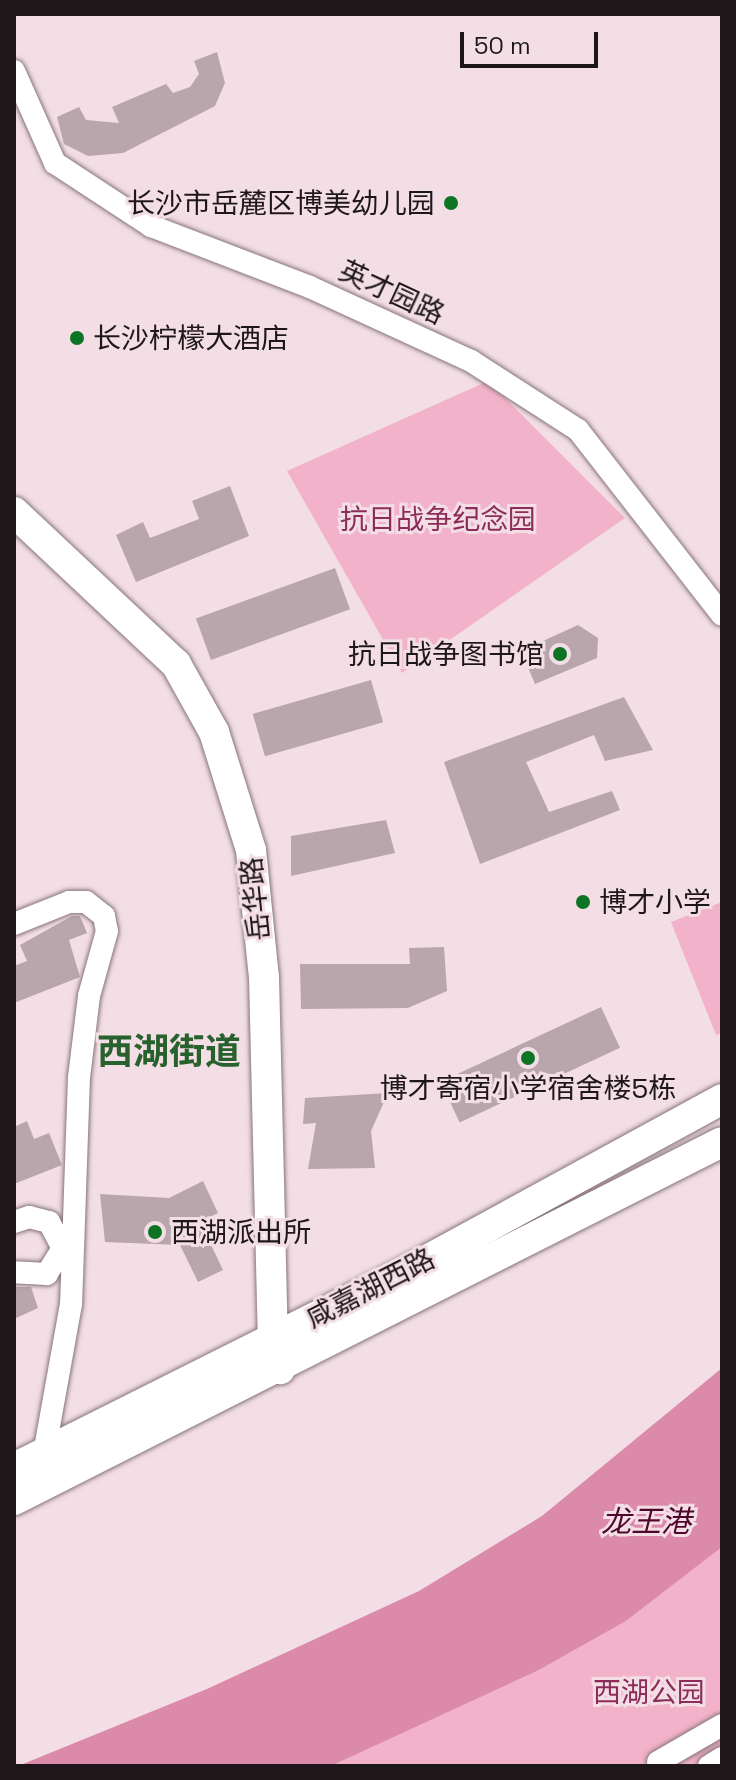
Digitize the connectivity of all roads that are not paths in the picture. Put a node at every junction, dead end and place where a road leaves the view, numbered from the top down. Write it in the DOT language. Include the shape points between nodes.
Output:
graph roads {
  1 [pos="14,71"];
  2 [pos="14,512"];
  3 [pos="722,615"];
  4 [pos="14,924"];
  5 [pos="722,1099"];
  6 [pos="722,1142"];
  7 [pos="14,1222"];
  8 [pos="14,1272"];
  9 [pos="273,1336"];
  10 [pos="280,1369"];
  11 [pos="44,1454"];
  12 [pos="14,1468"];
  13 [pos="14,1500"];
  14 [pos="722,1725"];
  15 [pos="722,1758"];
  16 [pos="658,1762"];
  17 [pos="709,1766"];
  1 -- 3 [label="street, 英才园路" via="55,163 151,226 310,287 471,361 578,430"];
  2 -- 9 [label="main road, 岳华路" via="176,664 214,732 251,850 264,977"];
  4 -- 11 [label="street" via="69,902 86,902 104,916 107,931 89,996 79,1077 71,1304"];
  5 -- 9 [label="main road, 咸嘉湖西路" via="394,1278"];
  6 -- 10 [label="main road, 咸嘉湖西路"];
  7 -- 8 [label="street" via="29,1217 49,1222 63,1248 47,1274"];
  9 -- 10 [label="main road, 岳华路"];
  9 -- 11 [label="main road, 咸嘉湖西路"];
  10 -- 13 [label="main road, 咸嘉湖西路"];
  11 -- 12 [label="main road, 咸嘉湖西路"];
  14 -- 16 [label="street"];
  15 -- 17 [label="street"];
}
